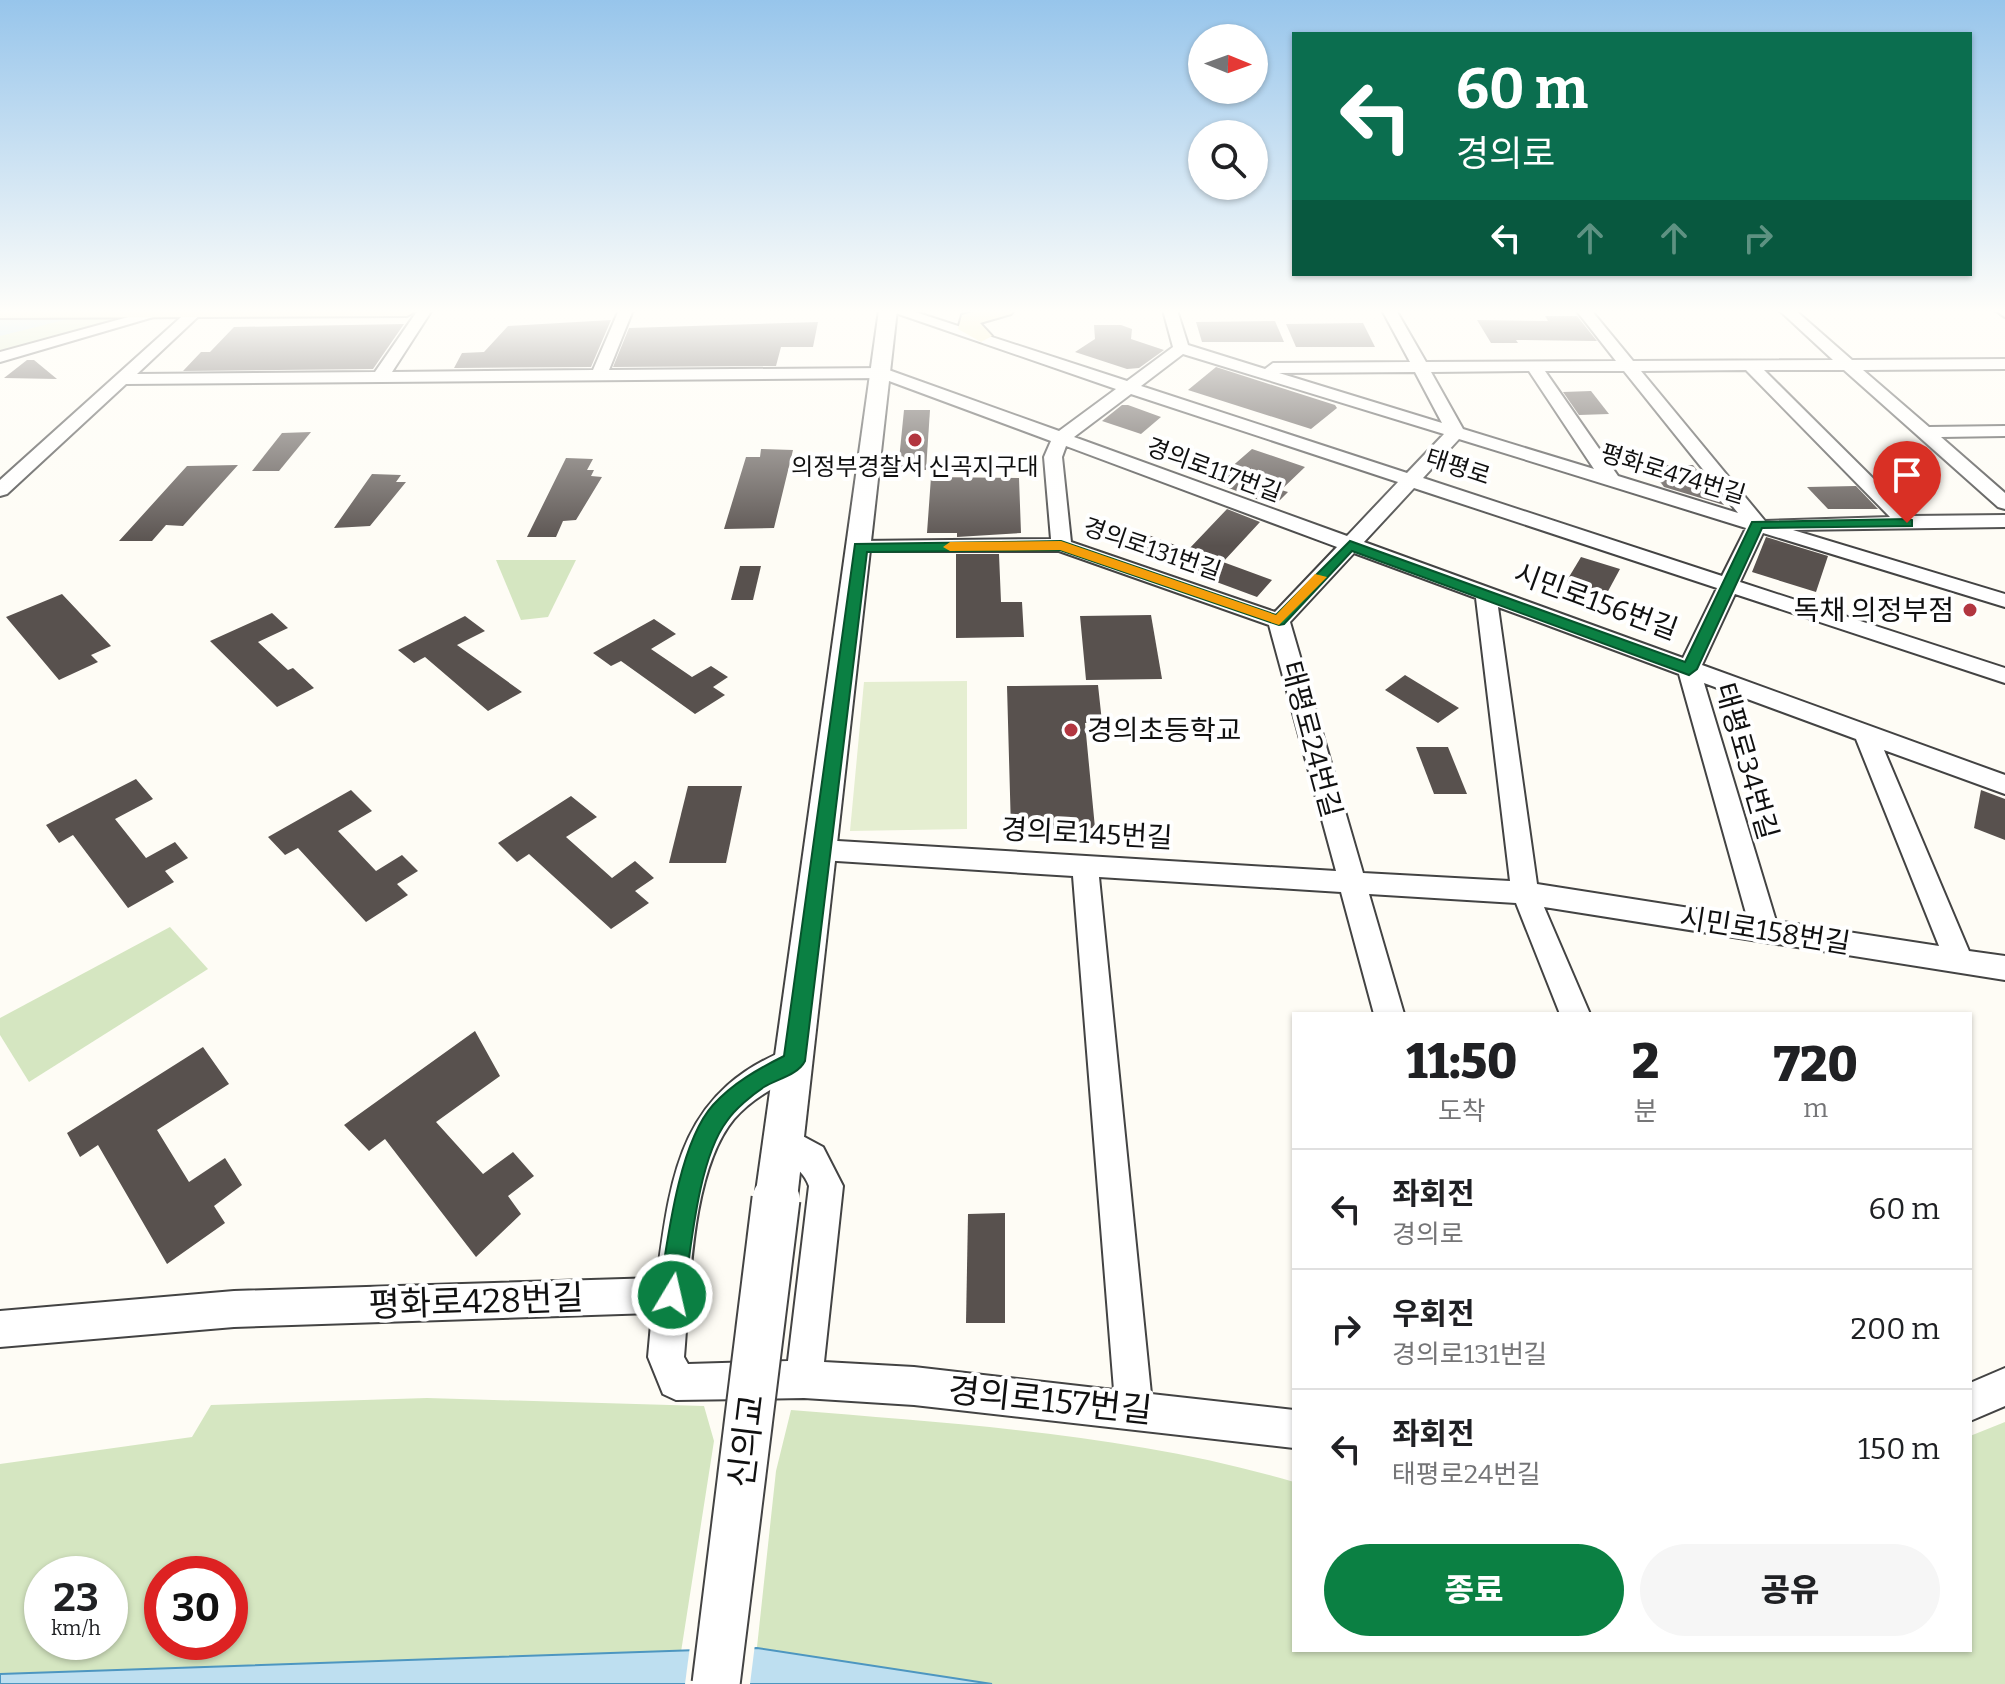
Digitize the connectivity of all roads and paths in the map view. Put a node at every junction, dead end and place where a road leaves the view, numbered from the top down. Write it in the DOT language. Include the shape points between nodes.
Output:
graph roads {
  1 [pos="111,389"];
  2 [pos="881,389"];
  3 [pos="925,389"];
  4 [pos="1127,389"];
  5 [pos="1138,389"];
  6 [pos="1314,389"];
  7 [pos="1432,389"];
  8 [pos="1548,389"];
  9 [pos="1646,389"];
  10 [pos="1773,389"];
  11 [pos="1874,389"];
  12 [pos="2005,431"];
  13 [pos="1456,432"];
  14 [pos="1923,432"];
  15 [pos="1060,439"];
  16 [pos="1412,479"];
  17 [pos="1611,480"];
  18 [pos="0,490"];
  19 [pos="2005,503"];
  20 [pos="2005,521"];
  21 [pos="1907,523"];
  22 [pos="1757,524"];
  23 [pos="1061,545"];
  24 [pos="1350,546"];
  25 [pos="860,547"];
  26 [pos="1729,585"];
  27 [pos="1486,595"];
  28 [pos="2005,601"];
  29 [pos="1279,621"];
  30 [pos="1689,669"];
  31 [pos="2005,676"];
  32 [pos="1865,733"];
  33 [pos="2005,785"];
  34 [pos="821,850"];
  35 [pos="1085,865"];
  36 [pos="1350,880"];
  37 [pos="1525,893"];
  38 [pos="1765,930"];
  39 [pos="1959,961"];
  40 [pos="2005,968"];
  41 [pos="1388,1012"];
  42 [pos="1574,1012"];
  43 [pos="794,1061"];
  44 [pos="784,1141"];
  45 [pos="672,1295"];
  46 [pos="0,1329"];
  47 [pos="804,1379"];
  48 [pos="2005,1387"];
  49 [pos="1972,1401"];
  50 [pos="1134,1409"];
  51 [pos="1292,1429"];
  52 [pos="716,1684"];
  1 -- 18 [label="street"];
  2 -- 25 [label="street, 신의교"];
  3 -- 15 [label="street, 경의로117번길"];
  4 -- 15 [label="street"];
  5 -- 16 [label="street, 태평로"];
  6 -- 13 [label="street, 평화로474번길"];
  7 -- 13 [label="street"];
  8 -- 17 [label="street"];
  9 -- 22 [label="street"];
  10 -- 21 [label="street"];
  11 -- 14 [label="street"];
  12 -- 14 [label="street"];
  13 -- 16 [label="street"];
  13 -- 17 [label="street, 평화로474번길"];
  14 -- 19 [label="street"];
  15 -- 23 [label="street" via="1053,457"];
  15 -- 24 [label="street, 경의로117번길"];
  16 -- 24 [label="street"];
  16 -- 26 [label="street, 태평로"];
  17 -- 22 [label="street, 평화로474번길"];
  20 -- 21 [label="street"];
  21 -- 22 [label="street"];
  22 -- 26 [label="street, 태평로34번길"];
  22 -- 28 [label="street, 평화로474번길"];
  23 -- 25 [label="street, 경의로131번길"];
  23 -- 29 [label="street, 경의로131번길"];
  24 -- 27 [label="street, 시민로156번길"];
  24 -- 29 [label="street"];
  25 -- 34 [label="street, 신의교"];
  26 -- 30 [label="street, 태평로34번길"];
  26 -- 31 [label="street, 태평로"];
  27 -- 30 [label="street, 시민로156번길"];
  27 -- 37 [label="street, 시민로156번길"];
  29 -- 36 [label="street, 태평로24번길"];
  30 -- 32 [label="street, 시민로156번길"];
  30 -- 38 [label="street, 태평로34번길"];
  32 -- 33 [label="street, 시민로156번길"];
  32 -- 39 [label="street"];
  34 -- 35 [label="street, 경의로145번길"];
  34 -- 43 [label="street, 신의교"];
  35 -- 36 [label="street, 경의로145번길"];
  35 -- 50 [label="street"];
  36 -- 37 [label="street, 시민로158번길"];
  36 -- 41 [label="street, 태평로24번길"];
  37 -- 38 [label="street, 시민로158번길"];
  37 -- 42 [label="street"];
  38 -- 39 [label="street, 시민로158번길"];
  39 -- 40 [label="street, 시민로158번길"];
  43 -- 44 [label="street, 신의교"];
  43 -- 45 [label="street" via="755,1081 719,1114 701,1149 685,1210"];
  44 -- 47 [label="street" via="808,1153 826,1186"];
  44 -- 52 [label="street, 신의교, bridge"];
  45 -- 46 [label="street, 평화로428번길" via="234,1309"];
  45 -- 47 [label="street, 경의로157번길" via="666,1357 676,1381"];
  47 -- 50 [label="street, 경의로157번길"];
  48 -- 49 [label="street"];
  50 -- 51 [label="street, 경의로157번길"];
}
